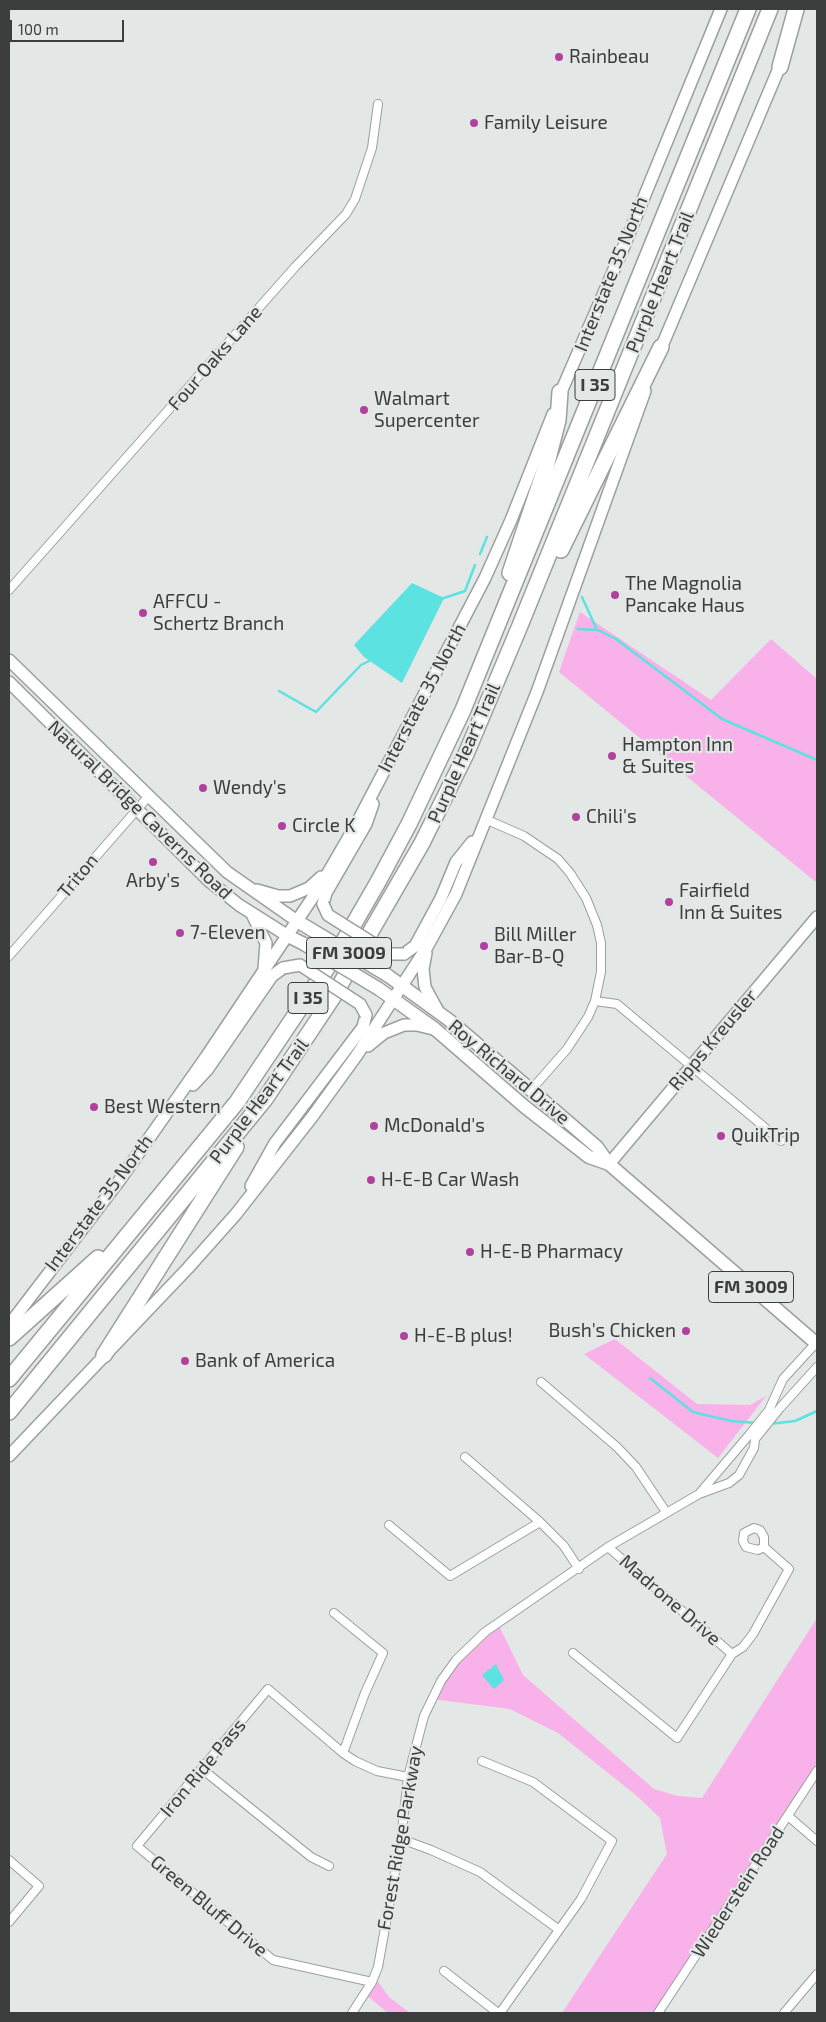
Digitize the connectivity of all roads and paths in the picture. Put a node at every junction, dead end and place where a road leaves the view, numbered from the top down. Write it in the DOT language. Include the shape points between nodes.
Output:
graph roads {
  1 [pos="721,9"];
  2 [pos="748,9"];
  3 [pos="770,9"];
  4 [pos="796,9"];
  5 [pos="804,9"];
  6 [pos="780,68"];
  7 [pos="378,104"];
  8 [pos="660,348"];
  9 [pos="560,392"];
  10 [pos="9,590"];
  11 [pos="519,628"];
  12 [pos="494,635"];
  13 [pos="9,660"];
  14 [pos="9,682"];
  15 [pos="392,753"];
  16 [pos="148,797"];
  17 [pos="136,809"];
  18 [pos="482,825"];
  19 [pos="331,868"];
  20 [pos="243,885"];
  21 [pos="251,912"];
  22 [pos="817,917"];
  23 [pos="297,921"];
  24 [pos="288,936"];
  25 [pos="427,947"];
  26 [pos="9,956"];
  27 [pos="264,971"];
  28 [pos="403,986"];
  29 [pos="394,999"];
  30 [pos="596,1001"];
  31 [pos="439,1012"];
  32 [pos="435,1029"];
  33 [pos="357,1055"];
  34 [pos="692,1067"];
  35 [pos="531,1090"];
  36 [pos="265,1099"];
  37 [pos="173,1104"];
  38 [pos="781,1140"];
  39 [pos="609,1164"];
  40 [pos="145,1214"];
  41 [pos="236,1214"];
  42 [pos="9,1325"];
  43 [pos="9,1338"];
  44 [pos="817,1344"];
  45 [pos="104,1355"];
  46 [pos="817,1367"];
  47 [pos="9,1379"];
  48 [pos="541,1382"];
  49 [pos="9,1412"];
  50 [pos="752,1437"];
  51 [pos="9,1456"];
  52 [pos="465,1456"];
  53 [pos="699,1494"];
  54 [pos="666,1512"];
  55 [pos="540,1522"];
  56 [pos="389,1525"];
  57 [pos="608,1546"];
  58 [pos="764,1547"];
  59 [pos="578,1569"];
  60 [pos="334,1613"];
  61 [pos="573,1653"];
  62 [pos="732,1654"];
  63 [pos="343,1753"];
  64 [pos="482,1761"];
  65 [pos="202,1769"];
  66 [pos="817,1771"];
  67 [pos="408,1776"];
  68 [pos="788,1816"];
  69 [pos="401,1839"];
  70 [pos="817,1841"];
  71 [pos="137,1846"];
  72 [pos="9,1860"];
  73 [pos="328,1866"];
  74 [pos="9,1922"];
  75 [pos="558,1929"];
  76 [pos="444,1971"];
  77 [pos="817,1974"];
  78 [pos="372,1982"];
  79 [pos="352,2013"];
  80 [pos="499,2013"];
  81 [pos="658,2013"];
  82 [pos="784,2013"];
  1 -- 9 [label="main road, Interstate 35 North" via="622,252"];
  2 -- 12 [label="highway, Purple Heart Trail / I 35"];
  3 -- 11 [label="highway, Purple Heart Trail / I 35"];
  4 -- 6 [label="highway"];
  5 -- 6 [label="main road"];
  6 -- 8 [label="main road"];
  7 -- 10 [label="street, Four Oaks Lane" via="372,148 355,199 346,214 295,267"];
  8 -- 11 [label="highway"];
  8 -- 18 [label="main road" via="540,684"];
  9 -- 12 [label="highway" via="558,420 547,463 516,553"];
  9 -- 15 [label="main road, Interstate 35 North" via="543,441 485,578"];
  11 -- 36 [label="highway, Purple Heart Trail / I 35" via="466,754 422,843 334,997"];
  12 -- 40 [label="highway, Purple Heart Trail / I 35" via="409,824 337,953 237,1102"];
  13 -- 16 [label="main road, Natural Bridge Caverns Road / FM 3009"];
  14 -- 17 [label="main road, Natural Bridge Caverns Road / FM 3009"];
  15 -- 18 [label="main road, bridge" via="366,824 326,893 323,904 328,915 390,954 404,954 414,946 441,898 456,862"];
  15 -- 19 [label="main road, Interstate 35 North"];
  16 -- 17 [label="street, Triton"];
  16 -- 20 [label="main road, Natural Bridge Caverns Road / FM 3009"];
  17 -- 21 [label="main road, Natural Bridge Caverns Road / FM 3009" via="209,881"];
  17 -- 26 [label="street, Triton"];
  18 -- 25 [label="main road" via="456,894"];
  18 -- 30 [label="street" via="524,836 549,852 578,885 597,925 601,943"];
  19 -- 20 [label="main road" via="309,888 290,896 278,896"];
  19 -- 23 [label="main road, Interstate 35 North"];
  20 -- 23 [label="main road, Natural Bridge Caverns Road / FM 3009"];
  21 -- 24 [label="main road, Natural Bridge Caverns Road / FM 3009"];
  21 -- 27 [label="main road" via="266,943"];
  22 -- 34 [label="main road, Ripps Kreusler"];
  23 -- 24 [label="main road, Interstate 35 North"];
  23 -- 28 [label="main road, FM 3009, bridge"];
  24 -- 27 [label="main road, Interstate 35 North"];
  24 -- 29 [label="main road, Natural Bridge Caverns Road / FM 3009, bridge"];
  25 -- 28 [label="main road"];
  25 -- 31 [label="main road" via="424,979 428,994"];
  27 -- 37 [label="main road, Interstate 35 North"];
  28 -- 29 [label="main road"];
  28 -- 31 [label="main road, Roy Richard Drive / FM 3009"];
  29 -- 32 [label="main road, Roy Richard Drive / FM 3009"];
  29 -- 33 [label="main road"];
  30 -- 34 [label="street" via="617,1004"];
  30 -- 35 [label="street" via="572,1042"];
  31 -- 35 [label="main road, Roy Richard Drive / FM 3009"];
  32 -- 33 [label="main road" via="417,1025 394,1028"];
  32 -- 39 [label="main road, Roy Richard Drive / FM 3009" via="525,1107 590,1157"];
  33 -- 41 [label="main road"];
  34 -- 38 [label="street"];
  34 -- 39 [label="main road, Ripps Kreusler"];
  35 -- 39 [label="main road, Roy Richard Drive / FM 3009" via="598,1147"];
  36 -- 45 [label="highway"];
  36 -- 49 [label="highway, Purple Heart Trail / I 35"];
  37 -- 41 [label="main road, bridge" via="207,1070 272,976 283,968 300,965 360,1004 366,1015 363,1027 275,1143"];
  37 -- 42 [label="main road, Interstate 35 North"];
  39 -- 44 [label="main road, Roy Richard Drive / FM 3009"];
  40 -- 43 [label="highway"];
  40 -- 47 [label="highway, Purple Heart Trail / I 35"];
  41 -- 45 [label="main road"];
  44 -- 50 [label="street, Forest Ridge Parkway" via="784,1379"];
  45 -- 51 [label="main road"];
  46 -- 50 [label="street, Forest Ridge Parkway"];
  48 -- 54 [label="street" via="636,1467"];
  50 -- 53 [label="street, Forest Ridge Parkway"];
  50 -- 53 [label="street, Forest Ridge Parkway" via="754,1448 739,1474 729,1483"];
  52 -- 55 [label="street"];
  53 -- 54 [label="street, Forest Ridge Parkway"];
  54 -- 57 [label="street, Forest Ridge Parkway"];
  55 -- 56 [label="street" via="450,1576"];
  55 -- 59 [label="street" via="564,1546"];
  57 -- 59 [label="street, Forest Ridge Parkway"];
  57 -- 62 [label="street, Madrone Drive"];
  58 -- 62 [label="street" via="789,1569 753,1634 743,1647"];
  59 -- 67 [label="street, Forest Ridge Parkway" via="485,1632 456,1660 424,1716"];
  60 -- 63 [label="street" via="383,1652"];
  61 -- 62 [label="street" via="678,1738"];
  63 -- 65 [label="street, Iron Ride Pass" via="268,1689"];
  63 -- 67 [label="street" via="377,1770"];
  64 -- 75 [label="street" via="533,1782 612,1841 581,1899"];
  65 -- 71 [label="street, Iron Ride Pass"];
  65 -- 73 [label="street" via="312,1857"];
  66 -- 68 [label="street, Wiederstein Road"];
  67 -- 69 [label="street, Forest Ridge Parkway"];
  68 -- 70 [label="street"];
  68 -- 81 [label="street, Wiederstein Road"];
  69 -- 75 [label="street" via="490,1877"];
  69 -- 78 [label="street, Forest Ridge Parkway" via="378,1967"];
  71 -- 78 [label="street, Green Bluff Drive" via="273,1960"];
  72 -- 74 [label="street" via="39,1886"];
  75 -- 80 [label="street"];
  76 -- 80 [label="street"];
  77 -- 82 [label="street"];
  78 -- 79 [label="street, Forest Ridge Parkway"];
}
